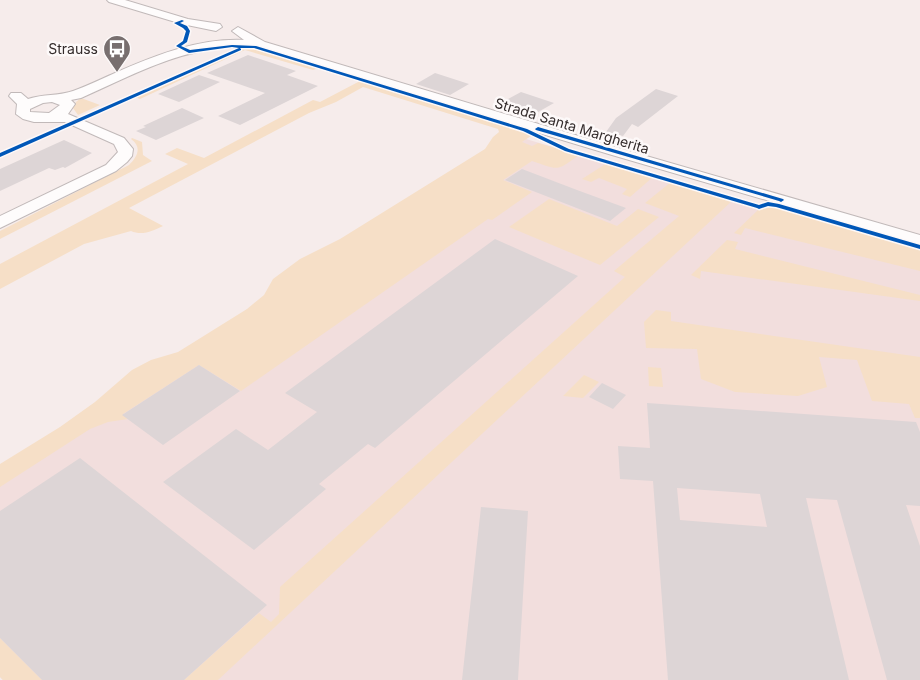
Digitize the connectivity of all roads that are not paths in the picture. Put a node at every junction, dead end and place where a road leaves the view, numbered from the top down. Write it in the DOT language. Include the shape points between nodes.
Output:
graph roads {
  1 [pos="113,0"];
  2 [pos="182,21"];
  3 [pos="216,27"];
  4 [pos="238,31"];
  5 [pos="197,35"];
  6 [pos="217,43"];
  7 [pos="261,45"];
  8 [pos="184,49"];
  9 [pos="0,89"];
  10 [pos="20,102"];
  11 [pos="67,105"];
  12 [pos="0,223"];
  13 [pos="920,240"];
  1 -- 2 [label="street, Strada Santa Margherita"];
  2 -- 3 [label="street, Strada Santa Margherita"];
  2 -- 5 [label="street, Strada Santa Margherita"];
  3 -- 4 [label="street, Strada Santa Margherita"];
  3 -- 5 [label="street"];
  4 -- 6 [label="street" via="234,38"];
  4 -- 7 [label="street, Strada Santa Margherita"];
  5 -- 6 [label="street, Strada Santa Margherita" via="200,40"];
  5 -- 8 [label="street"];
  6 -- 7 [label="street, Strada Santa Margherita"];
  6 -- 8 [label="street"];
  7 -- 13 [label="street, Strada Santa Margherita"];
  8 -- 11 [label="street"];
  9 -- 10 [label="street"];
  10 -- 11 [label="street" via="40,100"];
  10 -- 11 [label="street" via="26,116 46,117"];
  11 -- 12 [label="street" via="125,145 124,158"];
}
